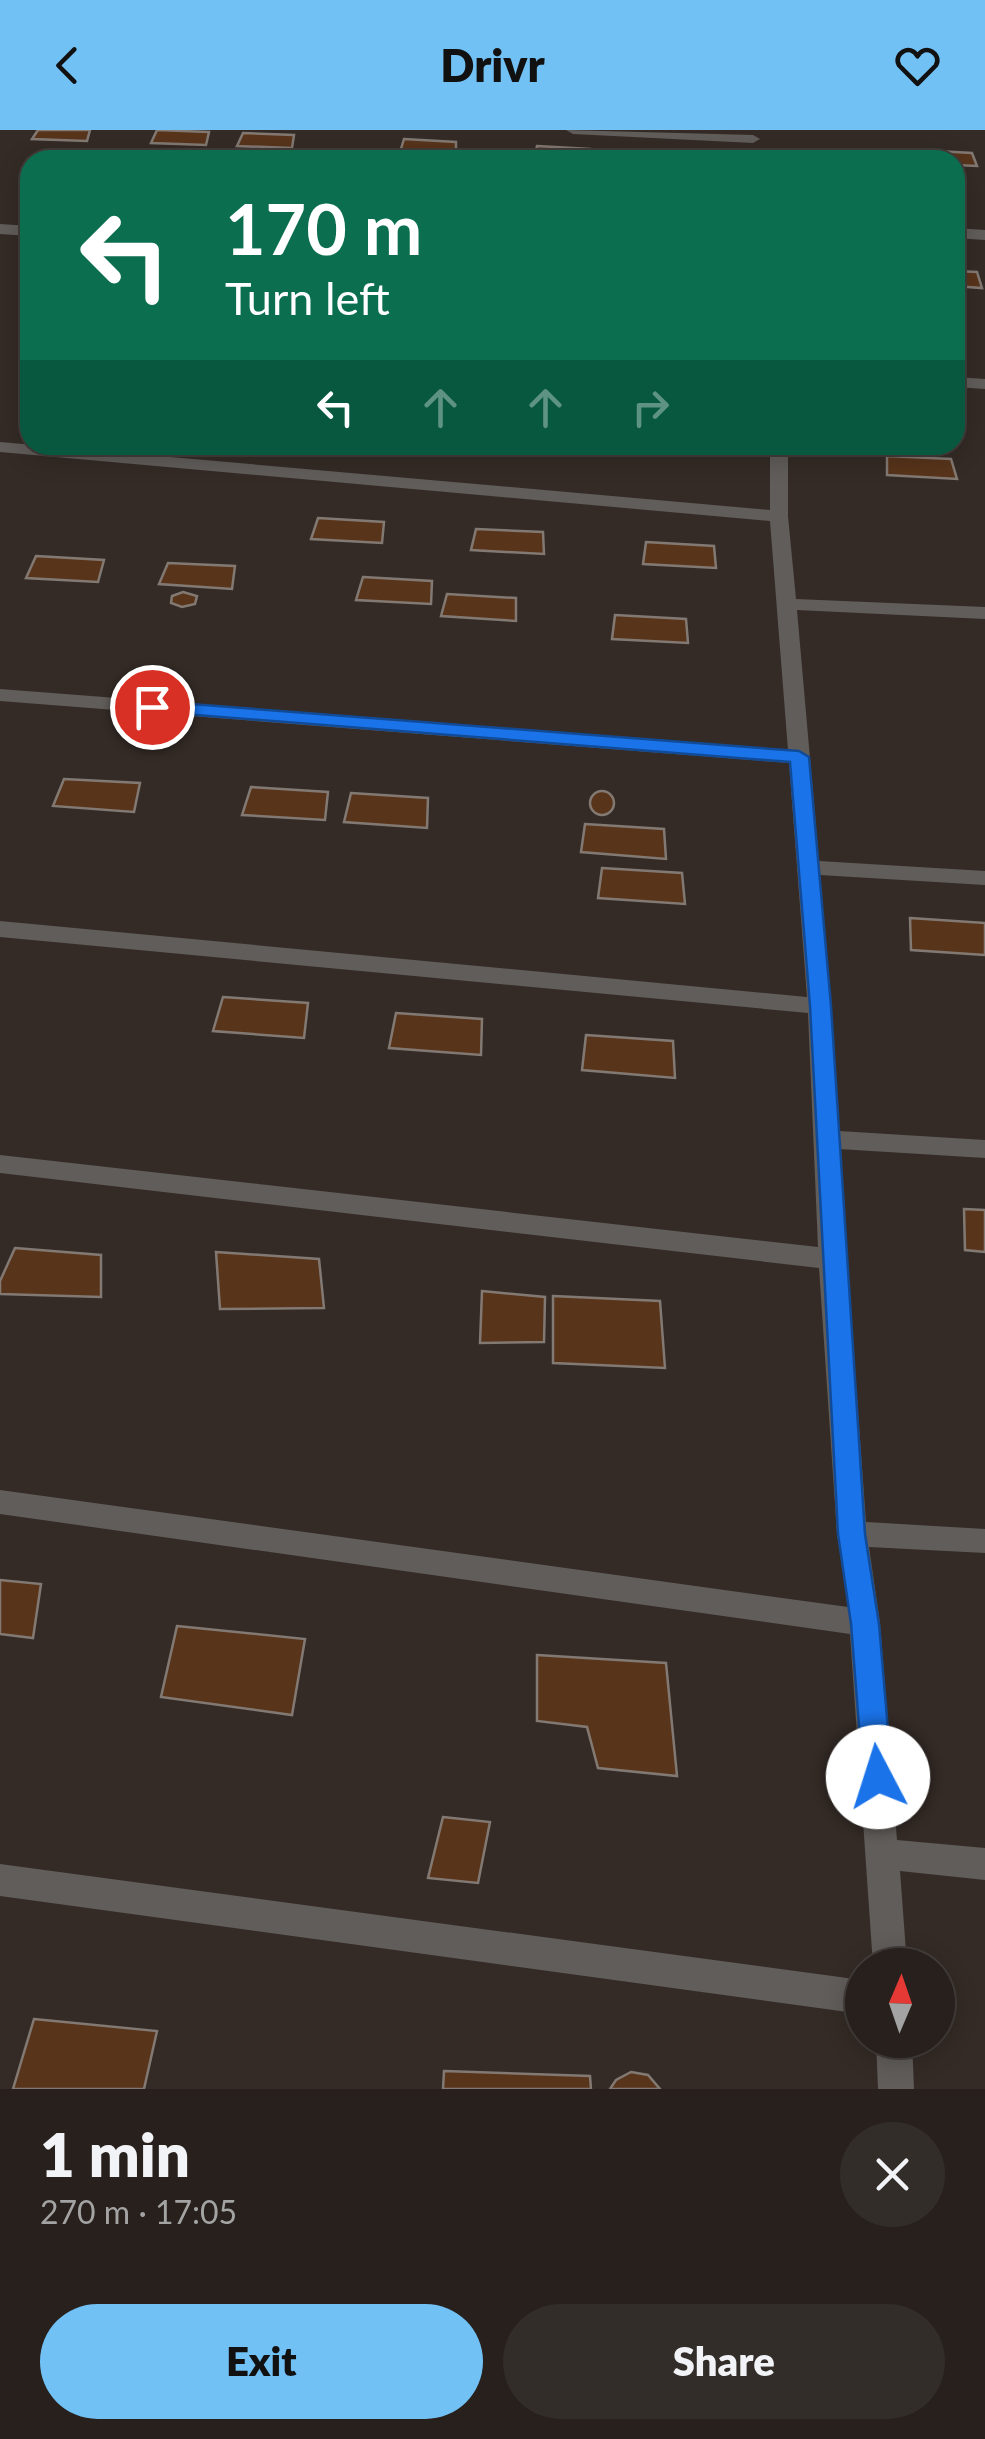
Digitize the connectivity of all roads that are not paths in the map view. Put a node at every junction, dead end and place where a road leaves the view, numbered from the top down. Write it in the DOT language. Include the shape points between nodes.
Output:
graph roads {
  1 [pos="573,130"];
  2 [pos="753,134"];
  3 [pos="80,455"];
  4 [pos="779,455"];
  5 [pos="779,516"];
  6 [pos="788,604"];
  7 [pos="985,613"];
  8 [pos="0,695"];
  9 [pos="799,757"];
  10 [pos="808,867"];
  11 [pos="985,878"];
  12 [pos="0,929"];
  13 [pos="820,1006"];
  14 [pos="828,1138"];
  15 [pos="985,1149"];
  16 [pos="0,1164"];
  17 [pos="832,1259"];
  18 [pos="0,1502"];
  19 [pos="852,1534"];
  20 [pos="985,1542"];
  21 [pos="865,1624"];
  22 [pos="884,1854"];
  23 [pos="985,1864"];
  24 [pos="0,1880"];
  25 [pos="889,1948"];
  26 [pos="845,1996"];
  27 [pos="895,2058"];
  28 [pos="896,2089"];
  1 -- 2 [label="street"];
  3 -- 5 [label="street"];
  4 -- 5 [label="street"];
  5 -- 6 [label="street"];
  6 -- 7 [label="street"];
  6 -- 9 [label="street"];
  8 -- 9 [label="street"];
  9 -- 10 [label="street"];
  10 -- 11 [label="street"];
  10 -- 13 [label="street"];
  12 -- 13 [label="street"];
  13 -- 14 [label="street"];
  14 -- 15 [label="street"];
  14 -- 17 [label="street"];
  16 -- 17 [label="street"];
  17 -- 19 [label="street"];
  18 -- 21 [label="street"];
  19 -- 20 [label="street"];
  19 -- 21 [label="street"];
  21 -- 22 [label="street"];
  22 -- 23 [label="street"];
  22 -- 25 [label="street"];
  24 -- 26 [label="street"];
  27 -- 28 [label="street"];
}
